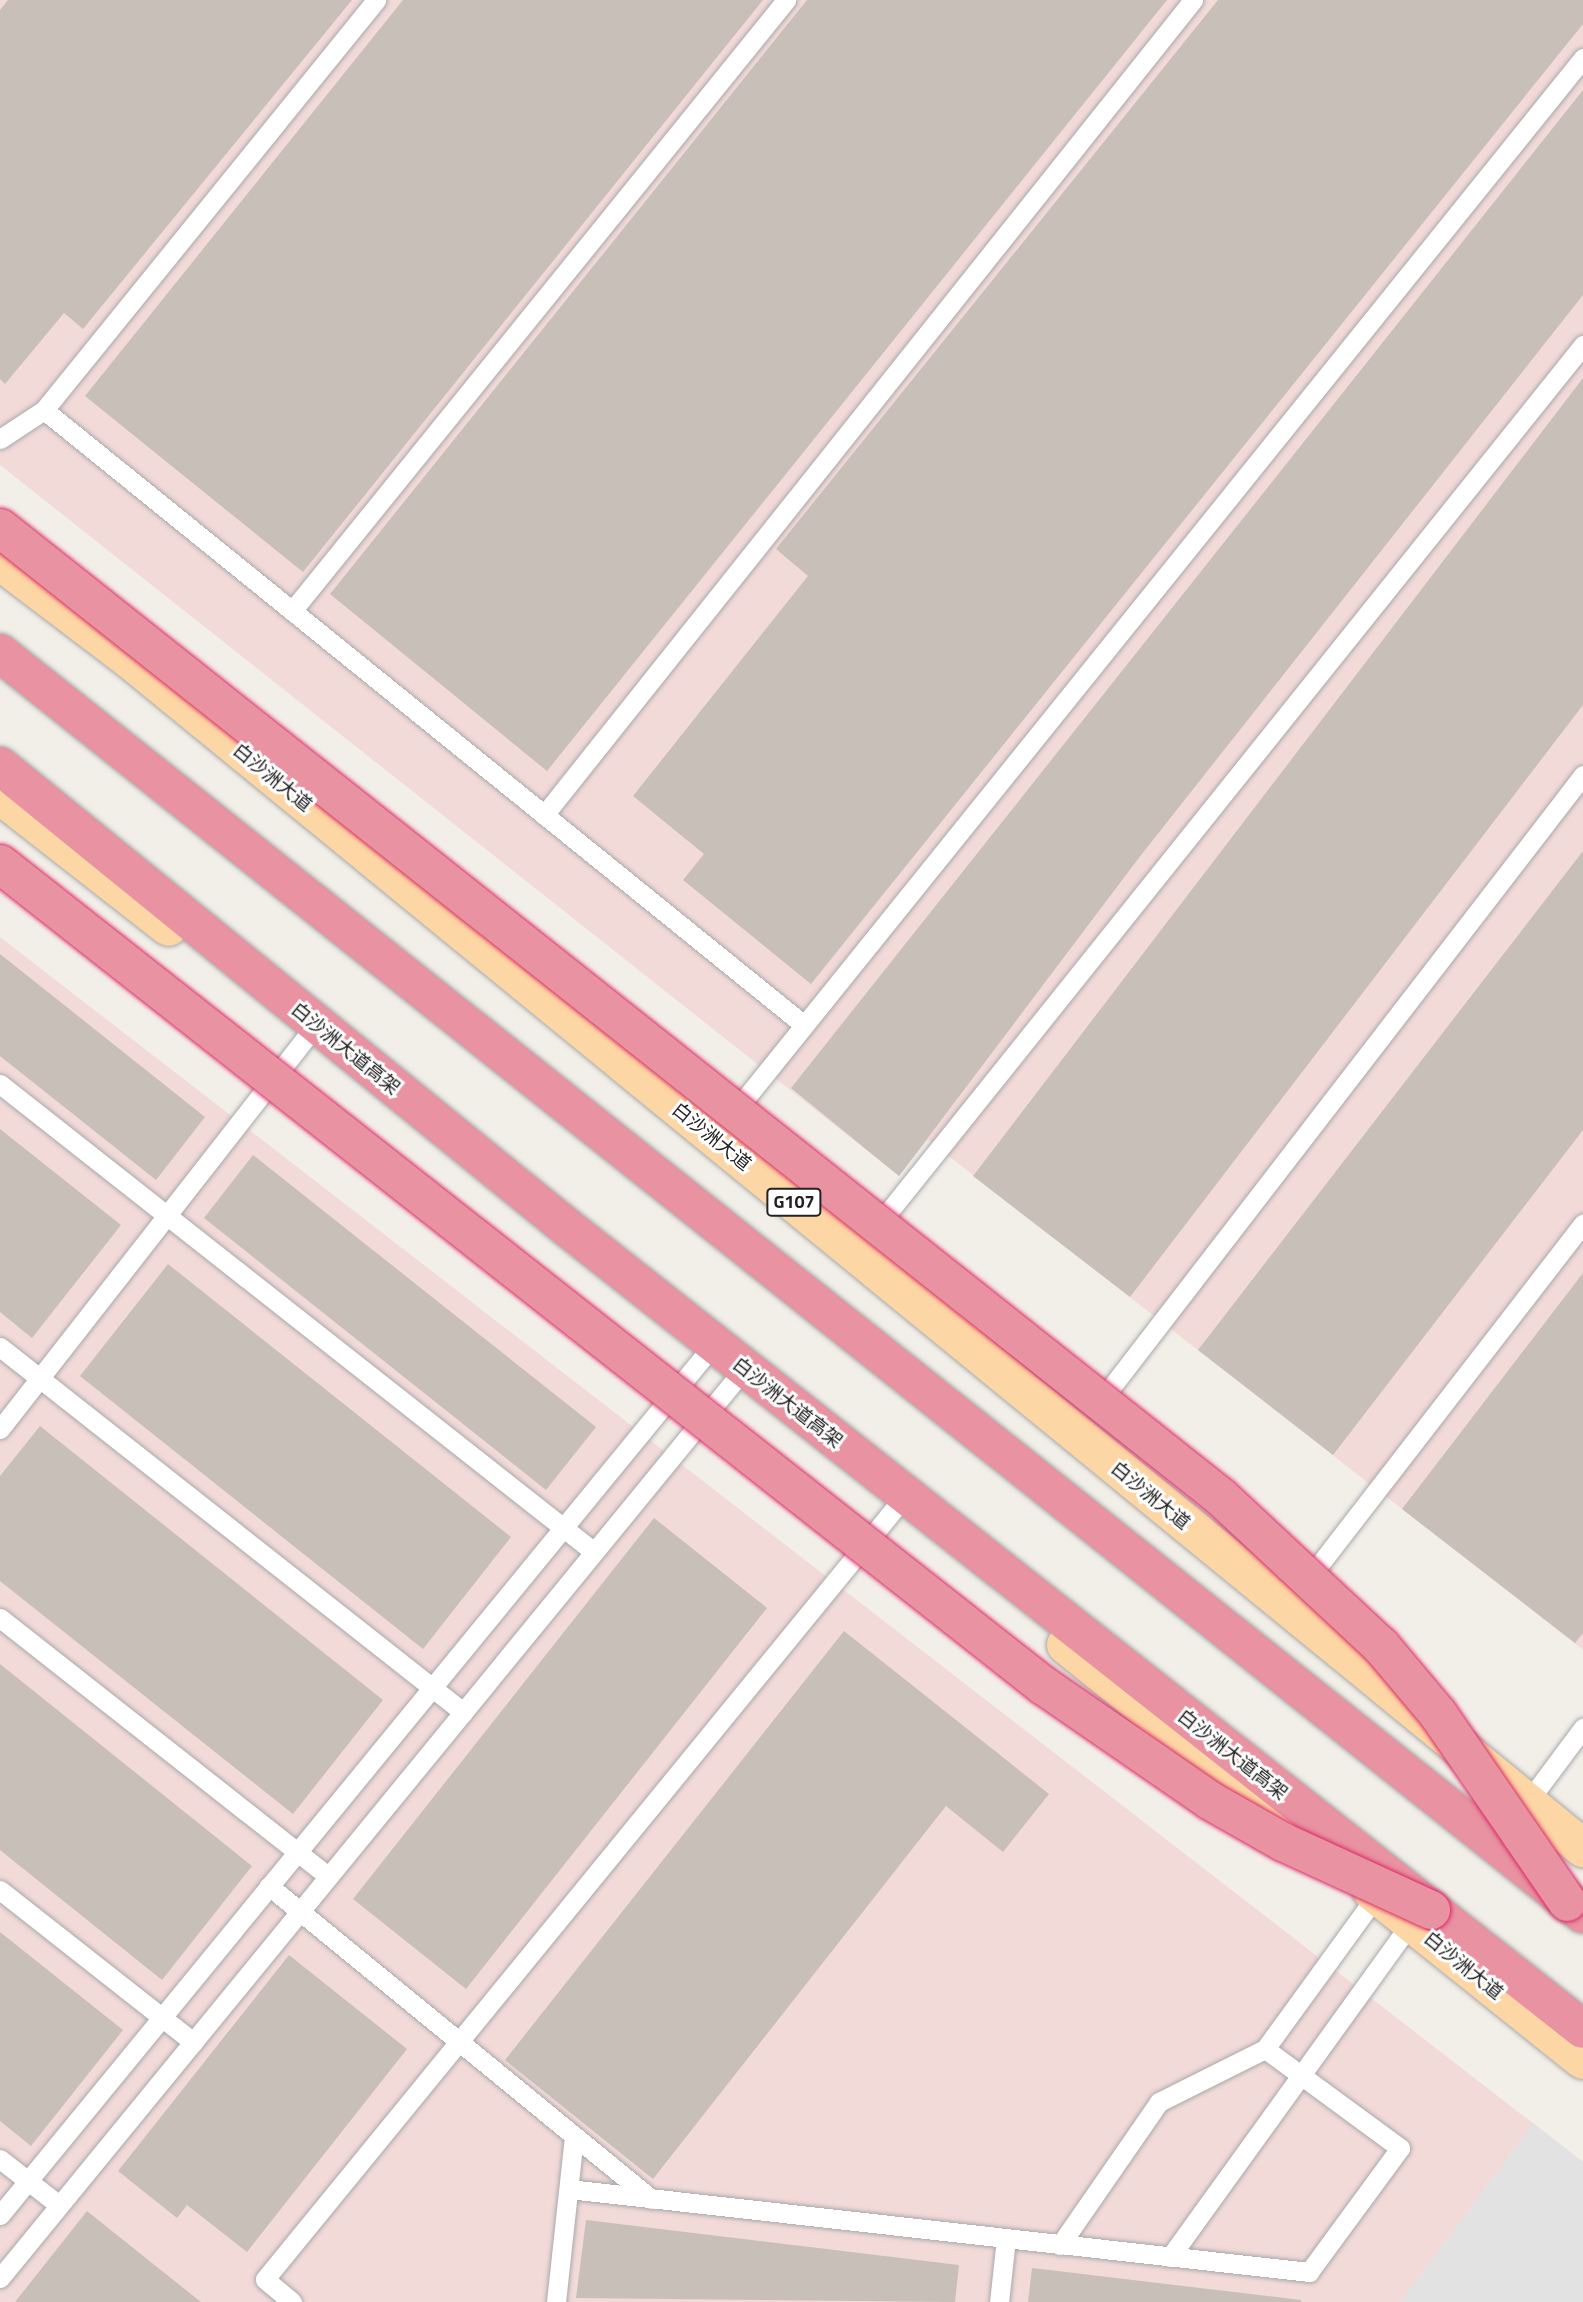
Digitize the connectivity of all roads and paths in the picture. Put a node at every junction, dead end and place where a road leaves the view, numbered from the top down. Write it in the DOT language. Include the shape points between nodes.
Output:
graph roads {
  1 [pos="376,0"];
  2 [pos="786,0"];
  3 [pos="1193,0"];
  4 [pos="1583,58"];
  5 [pos="1583,345"];
  6 [pos="44,411"];
  7 [pos="0,439"];
  8 [pos="0,528"];
  9 [pos="0,561"];
  10 [pos="292,611"];
  11 [pos="0,653"];
  12 [pos="0,766"];
  13 [pos="1583,775"];
  14 [pos="0,795"];
  15 [pos="544,815"];
  16 [pos="0,864"];
  17 [pos="804,1025"];
  18 [pos="307,1036"];
  19 [pos="0,1084"];
  20 [pos="714,1137"];
  21 [pos="167,1215"];
  22 [pos="1583,1223"];
  23 [pos="856,1253"];
  24 [pos="0,1347"];
  25 [pos="705,1355"];
  26 [pos="39,1378"];
  27 [pos="735,1380"];
  28 [pos="0,1429"];
  29 [pos="1076,1433"];
  30 [pos="895,1508"];
  31 [pos="563,1528"];
  32 [pos="594,1552"];
  33 [pos="1288,1606"];
  34 [pos="0,1618"];
  35 [pos="432,1687"];
  36 [pos="463,1712"];
  37 [pos="1583,1728"];
  38 [pos="1527,1803"];
  39 [pos="1583,1848"];
  40 [pos="298,1852"];
  41 [pos="328,1877"];
  42 [pos="269,1886"];
  43 [pos="0,1890"];
  44 [pos="1377,1895"];
  45 [pos="1575,1908"];
  46 [pos="300,1911"];
  47 [pos="1421,1916"];
  48 [pos="162,2018"];
  49 [pos="1583,2029"];
  50 [pos="193,2042"];
  51 [pos="458,2042"];
  52 [pos="1265,2049"];
  53 [pos="1583,2060"];
  54 [pos="1301,2075"];
  55 [pos="575,2137"];
  56 [pos="0,2159"];
  57 [pos="28,2181"];
  58 [pos="569,2189"];
  59 [pos="651,2200"];
  60 [pos="59,2205"];
  61 [pos="0,2215"];
  62 [pos="1006,2239"];
  63 [pos="1060,2245"];
  64 [pos="1170,2257"];
  65 [pos="0,2277"];
  66 [pos="292,2302"];
  67 [pos="556,2302"];
  68 [pos="999,2302"];
  1 -- 6 [label="lane"];
  2 -- 10 [label="lane"];
  3 -- 15 [label="lane"];
  4 -- 17 [label="lane"];
  5 -- 23 [label="lane"];
  6 -- 7 [label="lane"];
  6 -- 10 [label="lane"];
  8 -- 45 [label="highway, bridge" via="1221,1497 1381,1646 1438,1714"];
  9 -- 20 [label="main road, 白沙洲大道 / G107" via="128,658"];
  10 -- 15 [label="lane"];
  11 -- 45 [label="highway, bridge"];
  12 -- 47 [label="highway, 白沙洲大道高架, bridge"];
  13 -- 29 [label="lane"];
  14 -- 18 [label="main road, 白沙洲大道"];
  15 -- 17 [label="lane"];
  16 -- 47 [label="highway, bridge" via="1044,1686 1241,1818"];
  17 -- 20 [label="lane"];
  18 -- 21 [label="lane"];
  18 -- 25 [label="main road, 白沙洲大道"];
  19 -- 21 [label="lane"];
  20 -- 23 [label="main road, 白沙洲大道 / G107"];
  21 -- 26 [label="lane"];
  21 -- 31 [label="lane"];
  22 -- 33 [label="lane"];
  23 -- 29 [label="main road, 白沙洲大道 / G107"];
  24 -- 26 [label="lane"];
  25 -- 27 [label="main road, 白沙洲大道"];
  25 -- 31 [label="lane"];
  26 -- 28 [label="lane"];
  26 -- 35 [label="lane"];
  27 -- 30 [label="main road, 白沙洲大道"];
  27 -- 32 [label="lane"];
  29 -- 33 [label="main road, 白沙洲大道 / G107"];
  30 -- 44 [label="main road, 白沙洲大道"];
  30 -- 51 [label="lane"];
  31 -- 32 [label="lane"];
  31 -- 35 [label="lane"];
  32 -- 36 [label="lane"];
  33 -- 38 [label="main road, 白沙洲大道 / G107"];
  34 -- 40 [label="lane"];
  35 -- 36 [label="lane"];
  35 -- 40 [label="lane"];
  36 -- 41 [label="lane"];
  37 -- 38 [label="lane"];
  38 -- 39 [label="main road, 白沙洲大道 / G107"];
  40 -- 41 [label="lane"];
  40 -- 42 [label="lane"];
  41 -- 46 [label="lane"];
  42 -- 46 [label="lane"];
  42 -- 48 [label="lane"];
  43 -- 48 [label="lane"];
  44 -- 47 [label="main road, 白沙洲大道"];
  44 -- 52 [label="lane"];
  46 -- 50 [label="lane"];
  46 -- 51 [label="lane"];
  47 -- 49 [label="highway, 白沙洲大道高架"];
  47 -- 53 [label="main road, 白沙洲大道"];
  47 -- 54 [label="lane"];
  48 -- 50 [label="lane"];
  48 -- 57 [label="lane"];
  50 -- 60 [label="lane"];
  51 -- 55 [label="lane"];
  51 -- 66 [label="lane" via="265,2279"];
  52 -- 54 [label="lane"];
  52 -- 63 [label="lane" via="1159,2102"];
  54 -- 64 [label="lane"];
  54 -- 64 [label="lane" via="1400,2148 1309,2272"];
  55 -- 58 [label="lane"];
  55 -- 59 [label="lane"];
  56 -- 57 [label="lane"];
  57 -- 60 [label="lane"];
  57 -- 61 [label="lane"];
  58 -- 59 [label="lane"];
  58 -- 67 [label="lane"];
  59 -- 62 [label="lane"];
  60 -- 65 [label="lane"];
  62 -- 63 [label="lane"];
  62 -- 68 [label="lane"];
  63 -- 64 [label="lane"];
}
